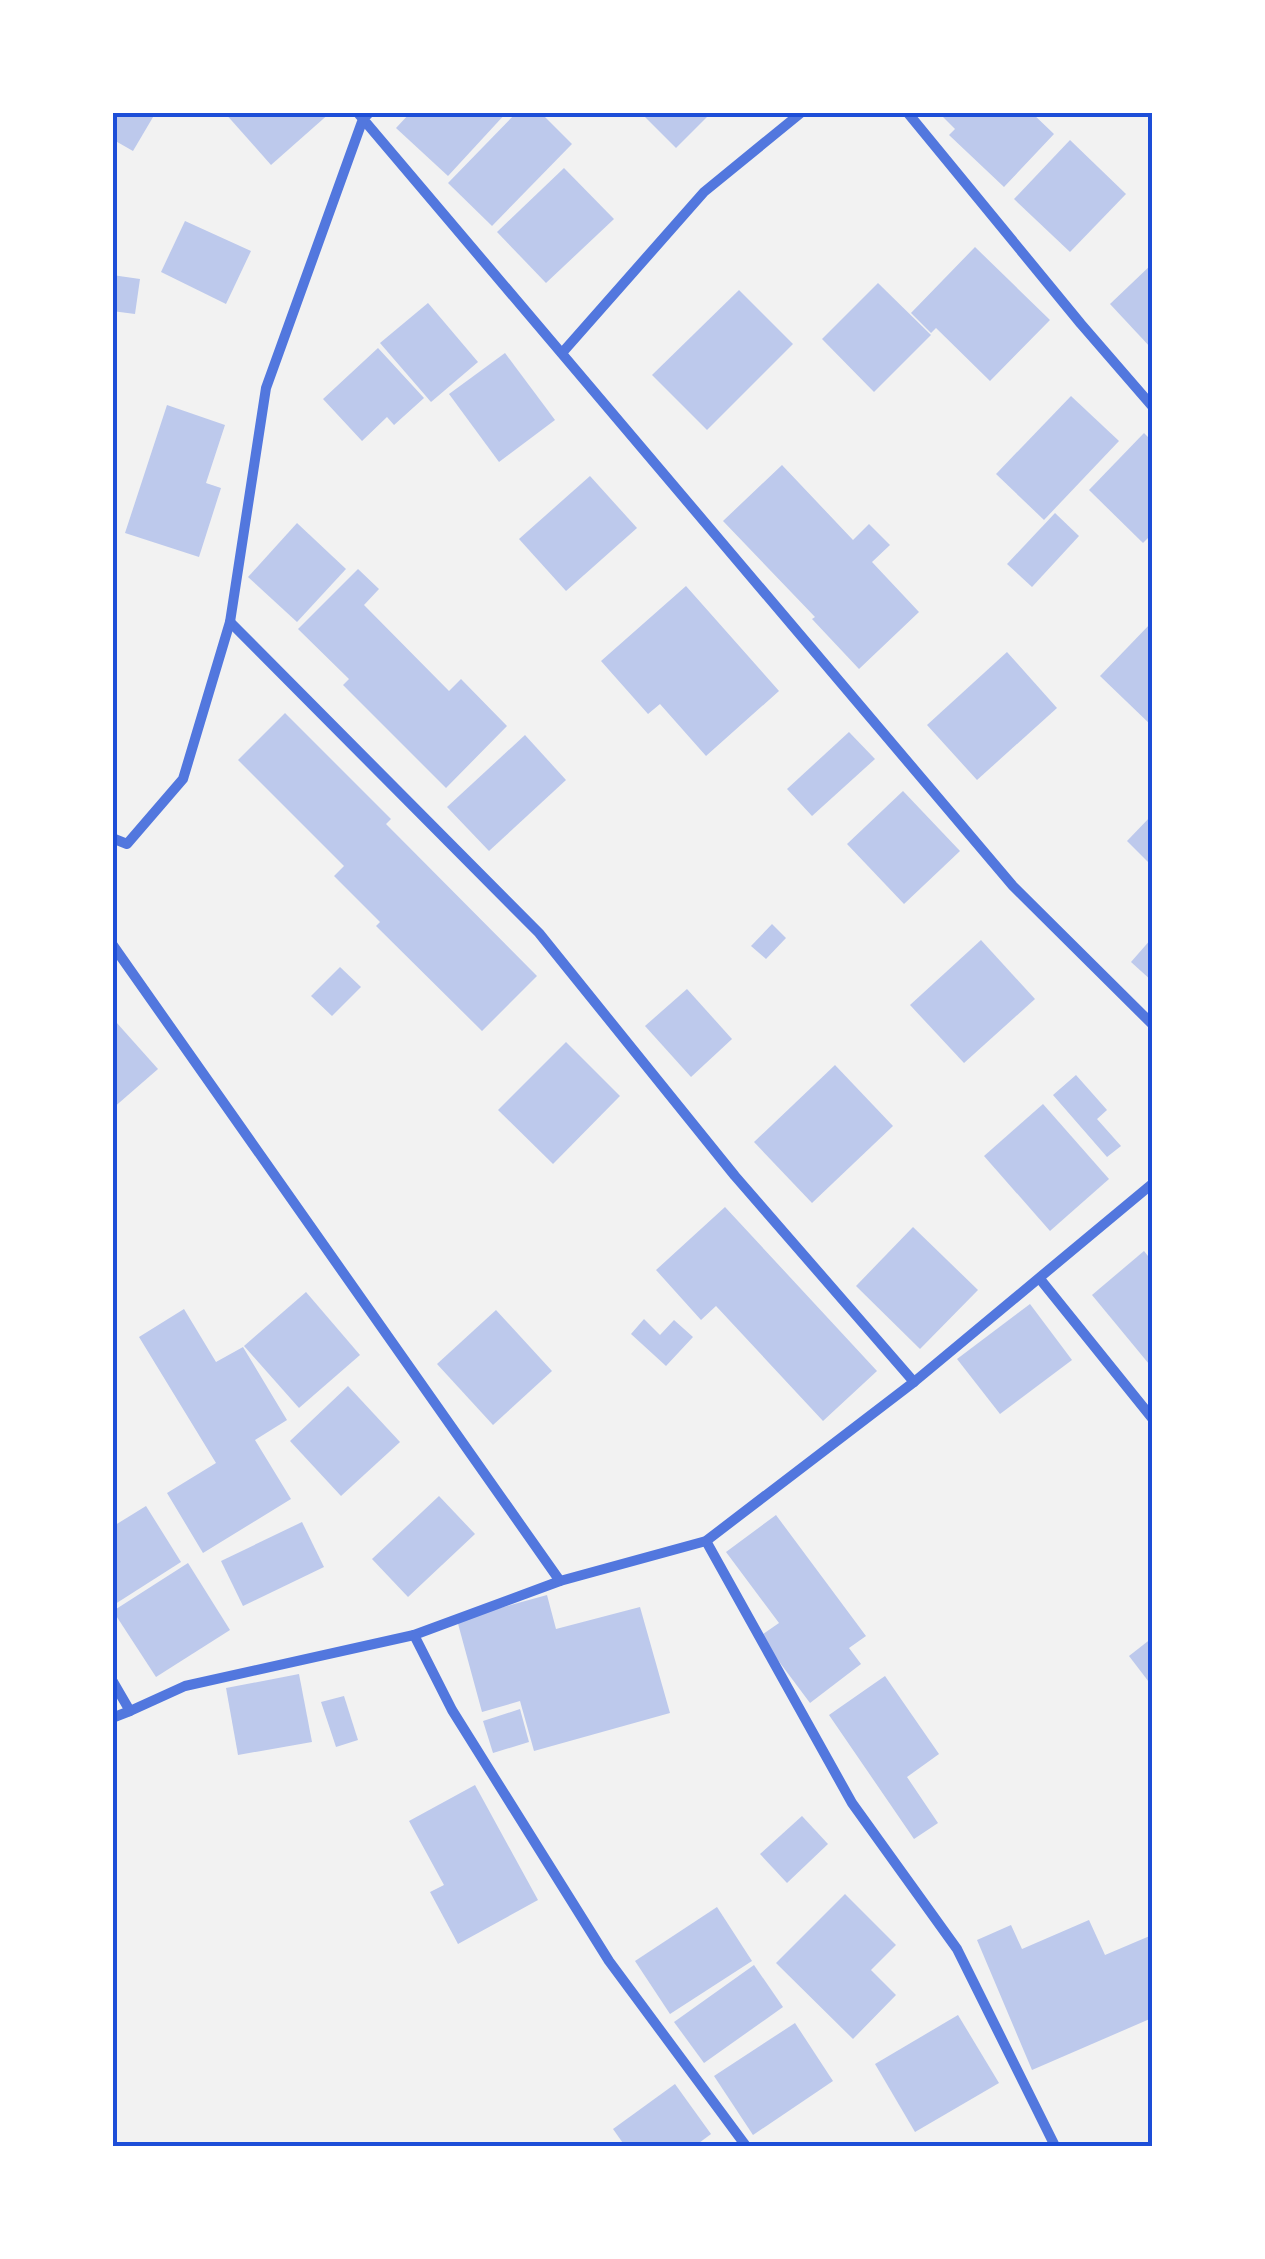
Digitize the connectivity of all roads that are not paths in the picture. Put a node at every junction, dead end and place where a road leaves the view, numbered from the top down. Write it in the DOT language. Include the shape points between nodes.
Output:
graph roads {
  1 [pos="802,112"];
  2 [pos="907,112"];
  3 [pos="363,115"];
  4 [pos="562,353"];
  5 [pos="1152,406"];
  6 [pos="230,622"];
  7 [pos="112,838"];
  8 [pos="112,944"];
  9 [pos="1152,1024"];
  10 [pos="1152,1184"];
  11 [pos="1040,1279"];
  12 [pos="914,1382"];
  13 [pos="1152,1418"];
  14 [pos="706,1541"];
  15 [pos="560,1582"];
  16 [pos="414,1635"];
  17 [pos="112,1680"];
  18 [pos="130,1711"];
  19 [pos="112,1718"];
  20 [pos="746,2146"];
  21 [pos="1055,2146"];
  1 -- 4 [label="street" via="704,192"];
  2 -- 5 [label="street"];
  3 -- 4 [label="street"];
  3 -- 6 [label="street" via="266,388"];
  4 -- 9 [label="street" via="1014,886"];
  6 -- 7 [label="street" via="183,779 127,844"];
  6 -- 12 [label="street" via="539,933 735,1176"];
  8 -- 15 [label="street"];
  10 -- 11 [label="street"];
  11 -- 12 [label="street"];
  11 -- 13 [label="street"];
  12 -- 14 [label="street"];
  14 -- 15 [label="street"];
  14 -- 21 [label="street" via="852,1803 957,1949"];
  15 -- 16 [label="street"];
  16 -- 18 [label="street" via="185,1686"];
  16 -- 20 [label="street" via="452,1710 610,1961"];
  17 -- 18 [label="street"];
  18 -- 19 [label="street"];
}
